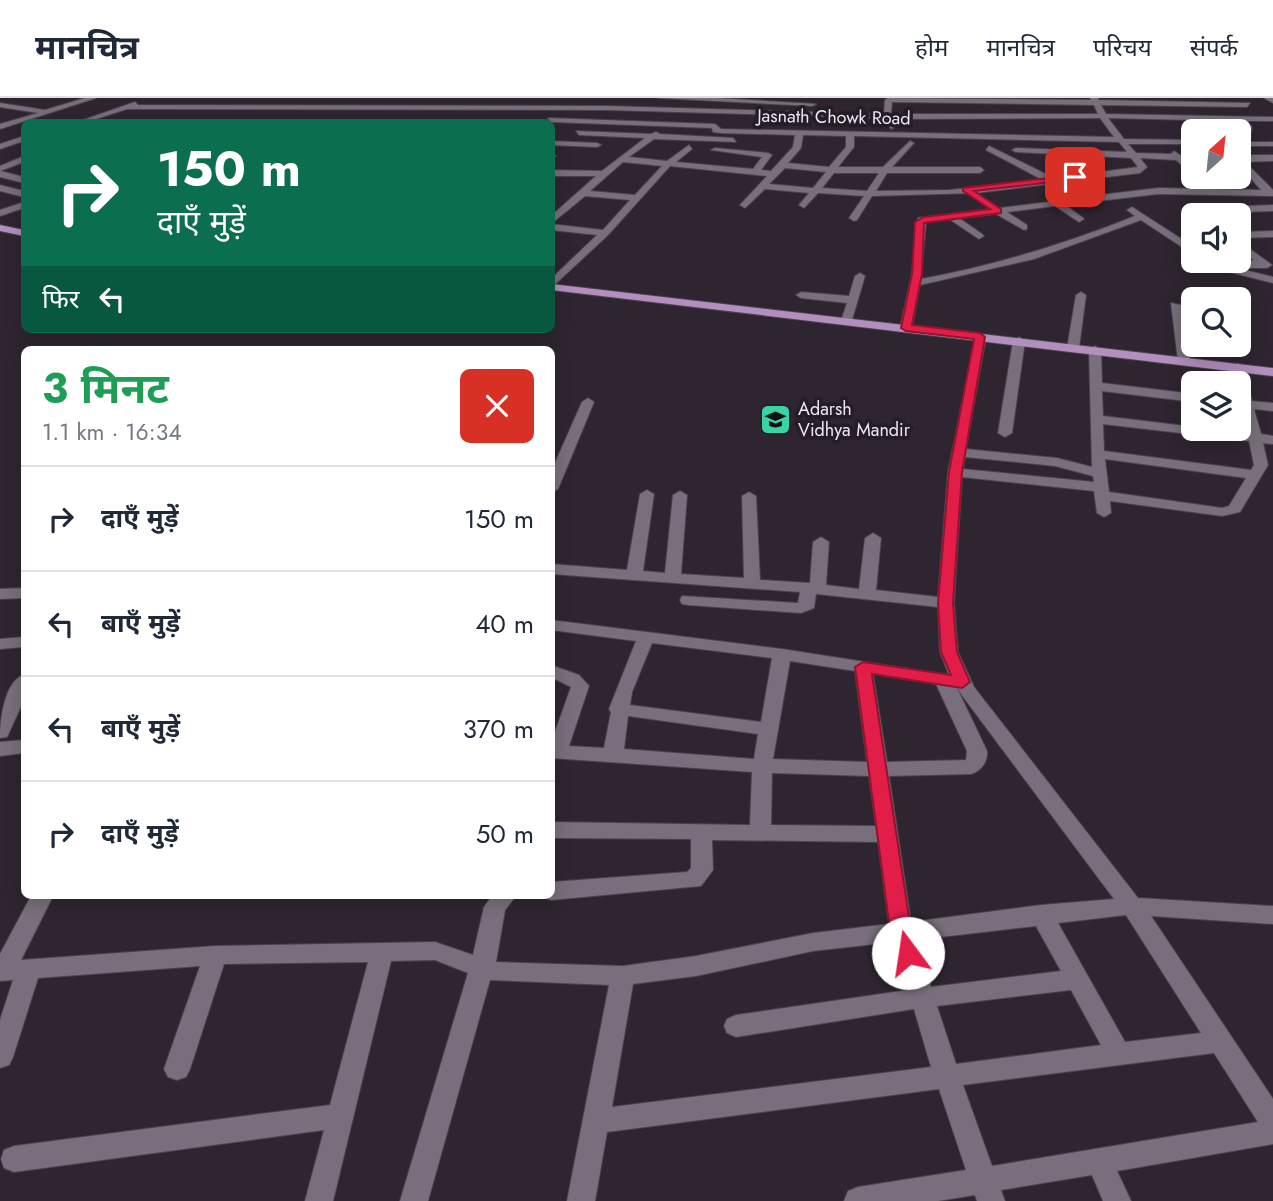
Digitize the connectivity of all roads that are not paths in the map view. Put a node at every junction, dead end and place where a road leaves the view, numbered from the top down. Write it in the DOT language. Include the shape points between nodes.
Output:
graph roads {
  1 [pos="12,98"];
  2 [pos="75,98"];
  3 [pos="152,98"];
  4 [pos="208,98"];
  5 [pos="244,98"];
  6 [pos="283,98"];
  7 [pos="321,98"];
  8 [pos="357,98"];
  9 [pos="384,98"];
  10 [pos="662,98"];
  11 [pos="668,98"];
  12 [pos="1238,98"];
  13 [pos="1268,98"];
  14 [pos="89,99"];
  15 [pos="458,99"];
  16 [pos="512,99"];
  17 [pos="747,99"];
  18 [pos="944,99"];
  19 [pos="986,99"];
  20 [pos="795,100"];
  21 [pos="1179,101"];
  22 [pos="1273,101"];
  23 [pos="0,103"];
  24 [pos="123,103"];
  25 [pos="817,104"];
  26 [pos="841,105"];
  27 [pos="853,105"];
  28 [pos="1247,105"];
  29 [pos="890,107"];
  30 [pos="1099,107"];
  31 [pos="167,108"];
  32 [pos="197,108"];
  33 [pos="602,108"];
  34 [pos="1065,108"];
  35 [pos="236,109"];
  36 [pos="275,109"];
  37 [pos="313,109"];
  38 [pos="349,109"];
  39 [pos="376,109"];
  40 [pos="994,109"];
  41 [pos="665,110"];
  42 [pos="47,112"];
  43 [pos="410,112"];
  44 [pos="501,113"];
  45 [pos="952,113"];
  46 [pos="745,114"];
  47 [pos="1140,114"];
  48 [pos="792,115"];
  49 [pos="1003,115"];
  50 [pos="1020,115"];
  51 [pos="36,116"];
  52 [pos="307,116"];
  53 [pos="840,116"];
  54 [pos="887,117"];
  55 [pos="149,118"];
  56 [pos="1177,118"];
  57 [pos="25,119"];
  58 [pos="55,119"];
  59 [pos="88,119"];
  60 [pos="523,119"];
  61 [pos="1195,119"];
  62 [pos="21,120"];
  63 [pos="555,120"];
  64 [pos="598,121"];
  65 [pos="984,121"];
  66 [pos="1271,121"];
  67 [pos="1181,122"];
  68 [pos="659,124"];
  69 [pos="2,125"];
  70 [pos="1251,130"];
  71 [pos="740,131"];
  72 [pos="892,132"];
  73 [pos="943,133"];
  74 [pos="1251,134"];
  75 [pos="796,135"];
  76 [pos="655,136"];
  77 [pos="847,136"];
  78 [pos="1251,136"];
  79 [pos="1273,136"];
  80 [pos="988,138"];
  81 [pos="21,139"];
  82 [pos="1035,139"];
  83 [pos="1079,140"];
  84 [pos="1164,142"];
  85 [pos="1181,142"];
  86 [pos="555,143"];
  87 [pos="563,143"];
  88 [pos="910,143"];
  89 [pos="602,145"];
  90 [pos="643,145"];
  91 [pos="1273,145"];
  92 [pos="628,146"];
  93 [pos="961,146"];
  94 [pos="689,147"];
  95 [pos="975,147"];
  96 [pos="989,148"];
  97 [pos="0,149"];
  98 [pos="555,152"];
  99 [pos="1045,152"];
  100 [pos="1090,155"];
  101 [pos="21,156"];
  102 [pos="1136,157"];
  103 [pos="1273,158"];
  104 [pos="21,159"];
  105 [pos="621,159"];
  106 [pos="938,159"];
  107 [pos="965,160"];
  108 [pos="575,161"];
  109 [pos="1251,161"];
  110 [pos="1181,162"];
  111 [pos="1069,163"];
  112 [pos="1178,163"];
  113 [pos="668,164"];
  114 [pos="785,165"];
  115 [pos="1181,165"];
  116 [pos="1154,168"];
  117 [pos="1138,169"];
  118 [pos="1,170"];
  119 [pos="831,170"];
  120 [pos="884,171"];
  121 [pos="755,172"];
  122 [pos="1078,173"];
  123 [pos="1251,173"];
  124 [pos="21,174"];
  125 [pos="605,174"];
  126 [pos="773,174"];
  127 [pos="982,174"];
  128 [pos="555,175"];
  129 [pos="555,176"];
  130 [pos="14,177"];
  131 [pos="1001,178"];
  132 [pos="21,179"];
  133 [pos="964,180"];
  134 [pos="1051,180"];
  135 [pos="951,182"];
  136 [pos="1013,184"];
  137 [pos="762,186"];
  138 [pos="991,187"];
  139 [pos="0,188"];
  140 [pos="1207,189"];
  141 [pos="815,191"];
  142 [pos="1166,191"];
  143 [pos="582,192"];
  144 [pos="870,192"];
  145 [pos="1042,192"];
  146 [pos="1209,192"];
  147 [pos="21,193"];
  148 [pos="1270,193"];
  149 [pos="923,194"];
  150 [pos="1113,197"];
  151 [pos="638,198"];
  152 [pos="1177,201"];
  153 [pos="1057,204"];
  154 [pos="745,205"];
  155 [pos="804,205"];
  156 [pos="21,206"];
  157 [pos="555,208"];
  158 [pos="563,209"];
  159 [pos="998,211"];
  160 [pos="0,214"];
  161 [pos="1251,215"];
  162 [pos="950,216"];
  163 [pos="1272,216"];
  164 [pos="555,217"];
  165 [pos="1141,217"];
  166 [pos="854,218"];
  167 [pos="1079,219"];
  168 [pos="555,227"];
  169 [pos="1024,227"];
  170 [pos="1,229"];
  171 [pos="21,232"];
  172 [pos="605,233"];
  173 [pos="1273,234"];
  174 [pos="1251,235"];
  175 [pos="979,236"];
  176 [pos="1181,243"];
  177 [pos="1251,253"];
  178 [pos="1251,263"];
  179 [pos="1264,263"];
  180 [pos="1273,271"];
  181 [pos="1248,273"];
  182 [pos="860,275"];
  183 [pos="1273,280"];
  184 [pos="555,282"];
  185 [pos="915,283"];
  186 [pos="555,286"];
  187 [pos="801,295"];
  188 [pos="1081,295"];
  189 [pos="853,300"];
  190 [pos="1175,305"];
  191 [pos="847,321"];
  192 [pos="906,328"];
  193 [pos="980,337"];
  194 [pos="1019,341"];
  195 [pos="1073,348"];
  196 [pos="1095,350"];
  197 [pos="1184,361"];
  198 [pos="1238,367"];
  199 [pos="1239,371"];
  200 [pos="1273,372"];
  201 [pos="1096,386"];
  202 [pos="1181,396"];
  203 [pos="588,402"];
  204 [pos="1251,404"];
  205 [pos="1273,407"];
  206 [pos="1096,419"];
  207 [pos="1251,428"];
  208 [pos="1005,433"];
  209 [pos="1254,438"];
  210 [pos="1273,440"];
  211 [pos="555,446"];
  212 [pos="568,447"];
  213 [pos="958,452"];
  214 [pos="1098,454"];
  215 [pos="955,472"];
  216 [pos="1257,475"];
  217 [pos="555,478"];
  218 [pos="1101,485"];
  219 [pos="646,494"];
  220 [pos="680,495"];
  221 [pos="749,496"];
  222 [pos="1104,513"];
  223 [pos="873,538"];
  224 [pos="821,542"];
  225 [pos="555,569"];
  226 [pos="634,575"];
  227 [pos="673,577"];
  228 [pos="752,583"];
  229 [pos="813,588"];
  230 [pos="21,593"];
  231 [pos="0,594"];
  232 [pos="867,594"];
  233 [pos="688,600"];
  234 [pos="946,603"];
  235 [pos="555,626"];
  236 [pos="646,637"];
  237 [pos="21,642"];
  238 [pos="0,644"];
  239 [pos="782,654"];
  240 [pos="863,667"];
  241 [pos="555,672"];
  242 [pos="952,681"];
  243 [pos="21,686"];
  244 [pos="21,690"];
  245 [pos="0,691"];
  246 [pos="618,709"];
  247 [pos="769,729"];
  248 [pos="0,732"];
  249 [pos="21,747"];
  250 [pos="0,749"];
  251 [pos="555,751"];
  252 [pos="612,755"];
  253 [pos="762,766"];
  254 [pos="878,769"];
  255 [pos="555,830"];
  256 [pos="701,831"];
  257 [pos="760,832"];
  258 [pos="887,834"];
  259 [pos="555,891"];
  260 [pos="40,899"];
  261 [pos="502,899"];
  262 [pos="1132,906"];
  263 [pos="1041,914"];
  264 [pos="1273,915"];
  265 [pos="901,930"];
  266 [pos="382,952"];
  267 [pos="215,955"];
  268 [pos="29,968"];
  269 [pos="481,970"];
  270 [pos="1,971"];
  271 [pos="623,976"];
  272 [pos="1077,979"];
  273 [pos="922,998"];
  274 [pos="736,1026"];
  275 [pos="1221,1041"];
  276 [pos="1119,1055"];
  277 [pos="0,1057"];
  278 [pos="177,1069"];
  279 [pos="947,1076"];
  280 [pos="341,1116"];
  281 [pos="596,1121"];
  282 [pos="1273,1122"];
  283 [pos="1273,1132"];
  284 [pos="14,1159"];
  285 [pos="1099,1160"];
  286 [pos="987,1190"];
  287 [pos="319,1201"];
  288 [pos="414,1201"];
  289 [pos="581,1201"];
  290 [pos="863,1201"];
  291 [pos="1118,1201"];
  1 -- 23 [label="street"];
  2 -- 14 [label="street"];
  3 -- 24 [label="street"];
  4 -- 32 [label="street"];
  5 -- 35 [label="street"];
  6 -- 36 [label="street"];
  7 -- 37 [label="street"];
  8 -- 38 [label="street"];
  9 -- 39 [label="street"];
  10 -- 11 [label="street"];
  11 -- 17 [label="street"];
  11 -- 41 [label="street"];
  12 -- 28 [label="street"];
  13 -- 22 [label="street"];
  14 -- 42 [label="street"];
  15 -- 43 [label="street" via="417,99"];
  16 -- 44 [label="street"];
  17 -- 20 [label="street"];
  17 -- 46 [label="street"];
  18 -- 19 [label="street"];
  18 -- 29 [label="street" via="892,99"];
  18 -- 45 [label="street"];
  19 -- 34 [label="street"];
  19 -- 40 [label="street"];
  20 -- 25 [label="street"];
  20 -- 48 [label="street"];
  21 -- 28 [label="street"];
  21 -- 30 [label="street"];
  21 -- 61 [label="street"];
  23 -- 42 [label="street"];
  24 -- 31 [label="street"];
  24 -- 59 [label="street"];
  26 -- 53 [label="street"];
  27 -- 29 [label="street"];
  28 -- 66 [label="street"];
  29 -- 45 [label="street"];
  29 -- 54 [label="street"];
  30 -- 34 [label="street"];
  30 -- 34 [label="street"];
  30 -- 47 [label="street"];
  30 -- 83 [label="street, Jasnath Chowk Road" via="1121,141"];
  31 -- 32 [label="street"];
  31 -- 55 [label="street"];
  32 -- 35 [label="street"];
  33 -- 41 [label="street"];
  33 -- 44 [label="street"];
  33 -- 64 [label="street"];
  34 -- 40 [label="street"];
  34 -- 50 [label="street"];
  34 -- 83 [label="street"];
  35 -- 36 [label="street"];
  36 -- 37 [label="street"];
  37 -- 38 [label="street"];
  37 -- 52 [label="street"];
  38 -- 39 [label="street"];
  39 -- 43 [label="street"];
  40 -- 45 [label="street"];
  40 -- 49 [label="street"];
  41 -- 46 [label="street"];
  41 -- 68 [label="street"];
  42 -- 51 [label="street"];
  43 -- 44 [label="street"];
  44 -- 60 [label="street"];
  45 -- 49 [label="street"];
  45 -- 54 [label="street"];
  45 -- 73 [label="street" via="966,128"];
  46 -- 48 [label="street"];
  46 -- 71 [label="street"];
  47 -- 56 [label="street"];
  47 -- 84 [label="street"];
  48 -- 53 [label="street"];
  48 -- 75 [label="street"];
  49 -- 50 [label="street"];
  50 -- 82 [label="street"];
  51 -- 57 [label="street"];
  51 -- 58 [label="street"];
  53 -- 54 [label="street"];
  53 -- 77 [label="street"];
  54 -- 72 [label="street"];
  56 -- 61 [label="street"];
  56 -- 67 [label="street"];
  62 -- 69 [label="street"];
  63 -- 64 [label="street, Jasnath Chowk Road"];
  64 -- 68 [label="street, Jasnath Chowk Road"];
  65 -- 80 [label="street"];
  66 -- 70 [label="street"];
  68 -- 71 [label="street, Jasnath Chowk Road"];
  68 -- 76 [label="street"];
  71 -- 75 [label="street, Jasnath Chowk Road"];
  72 -- 73 [label="street, Jasnath Chowk Road"];
  72 -- 77 [label="street, Jasnath Chowk Road"];
  73 -- 80 [label="street, Jasnath Chowk Road"];
  74 -- 79 [label="street"];
  75 -- 76 [label="street"];
  75 -- 77 [label="street"];
  75 -- 77 [label="street, Jasnath Chowk Road"];
  75 -- 114 [label="street" via="797,148"];
  76 -- 87 [label="street" via="574,132"];
  76 -- 90 [label="street"];
  77 -- 88 [label="street"];
  77 -- 119 [label="street"];
  78 -- 91 [label="street"];
  80 -- 82 [label="street, Jasnath Chowk Road"];
  81 -- 97 [label="street"];
  82 -- 83 [label="street, Jasnath Chowk Road"];
  82 -- 99 [label="street"];
  83 -- 100 [label="street"];
  84 -- 85 [label="street"];
  84 -- 102 [label="street" via="1122,141"];
  84 -- 112 [label="street"];
  86 -- 87 [label="street"];
  87 -- 89 [label="street"];
  87 -- 98 [label="street"];
  88 -- 93 [label="street"];
  88 -- 120 [label="street"];
  90 -- 92 [label="street"];
  90 -- 94 [label="street"];
  90 -- 105 [label="street"];
  94 -- 113 [label="street"];
  94 -- 121 [label="street" via="768,155"];
  95 -- 96 [label="street"];
  96 -- 99 [label="street"];
  96 -- 134 [label="street"];
  97 -- 101 [label="street"];
  99 -- 100 [label="street"];
  99 -- 111 [label="street"];
  100 -- 102 [label="street"];
  102 -- 112 [label="street"];
  102 -- 117 [label="street"];
  103 -- 109 [label="street"];
  104 -- 118 [label="street"];
  105 -- 113 [label="street"];
  105 -- 125 [label="street"];
  106 -- 133 [label="street"];
  107 -- 127 [label="street"];
  108 -- 128 [label="street"];
  110 -- 112 [label="street"];
  112 -- 115 [label="street"];
  113 -- 121 [label="street"];
  113 -- 151 [label="street"];
  114 -- 119 [label="street"];
  114 -- 126 [label="street"];
  116 -- 117 [label="street"];
  117 -- 122 [label="street"];
  117 -- 142 [label="street"];
  118 -- 130 [label="street"];
  119 -- 120 [label="street"];
  119 -- 141 [label="street"];
  120 -- 133 [label="street"];
  120 -- 144 [label="street"];
  121 -- 126 [label="street"];
  122 -- 134 [label="street"];
  122 -- 150 [label="street"];
  123 -- 148 [label="street"];
  124 -- 130 [label="street"];
  125 -- 129 [label="street"];
  125 -- 143 [label="street"];
  126 -- 137 [label="street"];
  127 -- 133 [label="street"];
  127 -- 138 [label="street"];
  130 -- 132 [label="street"];
  131 -- 136 [label="street"];
  133 -- 138 [label="street"];
  133 -- 149 [label="street"];
  133 -- 159 [label="street"];
  134 -- 136 [label="street"];
  135 -- 149 [label="street" via="923,185"];
  136 -- 138 [label="street"];
  137 -- 141 [label="street"];
  137 -- 154 [label="street"];
  139 -- 147 [label="street"];
  140 -- 146 [label="street"];
  141 -- 144 [label="street"];
  141 -- 155 [label="street"];
  142 -- 146 [label="street"];
  142 -- 150 [label="street"];
  142 -- 152 [label="street"];
  143 -- 151 [label="street"];
  143 -- 158 [label="street"];
  144 -- 149 [label="street"];
  144 -- 166 [label="street"];
  145 -- 153 [label="street"];
  146 -- 148 [label="street"];
  150 -- 153 [label="street"];
  150 -- 165 [label="street"];
  151 -- 172 [label="street"];
  153 -- 159 [label="street"];
  153 -- 167 [label="street"];
  156 -- 160 [label="street"];
  157 -- 158 [label="street"];
  158 -- 164 [label="street"];
  159 -- 162 [label="street"];
  159 -- 169 [label="street"];
  161 -- 163 [label="street"];
  162 -- 175 [label="street"];
  162 -- 185 [label="street" via="920,218"];
  165 -- 176 [label="street"];
  165 -- 185 [label="street" via="1091,238 989,269"];
  168 -- 172 [label="street"];
  170 -- 171 [label="main road"];
  172 -- 184 [label="street"];
  173 -- 174 [label="street"];
  177 -- 179 [label="street"];
  178 -- 179 [label="street"];
  179 -- 180 [label="street"];
  181 -- 183 [label="street"];
  182 -- 189 [label="street"];
  185 -- 192 [label="street"];
  186 -- 191 [label="main road"];
  187 -- 189 [label="street"];
  188 -- 195 [label="street"];
  189 -- 191 [label="street"];
  190 -- 197 [label="street"];
  191 -- 192 [label="main road"];
  192 -- 193 [label="main road"];
  193 -- 194 [label="main road"];
  193 -- 213 [label="street"];
  194 -- 195 [label="main road"];
  194 -- 208 [label="street"];
  195 -- 196 [label="main road"];
  196 -- 197 [label="main road"];
  196 -- 201 [label="street"];
  197 -- 198 [label="main road"];
  198 -- 199 [label="street"];
  198 -- 200 [label="main road"];
  201 -- 202 [label="street"];
  201 -- 206 [label="street"];
  203 -- 212 [label="street"];
  204 -- 205 [label="street"];
  206 -- 209 [label="street"];
  206 -- 214 [label="street"];
  207 -- 209 [label="street"];
  209 -- 210 [label="street"];
  209 -- 216 [label="street" via="1261,465"];
  211 -- 212 [label="street"];
  212 -- 217 [label="street"];
  213 -- 215 [label="street"];
  213 -- 218 [label="street" via="1057,462"];
  214 -- 216 [label="street"];
  214 -- 218 [label="street"];
  215 -- 218 [label="street"];
  215 -- 234 [label="street"];
  216 -- 218 [label="street" via="1235,509 1229,511"];
  218 -- 222 [label="street"];
  219 -- 226 [label="street"];
  220 -- 227 [label="street"];
  221 -- 228 [label="street"];
  223 -- 232 [label="street"];
  224 -- 229 [label="street"];
  225 -- 226 [label="street"];
  226 -- 227 [label="street"];
  227 -- 228 [label="street"];
  228 -- 229 [label="street"];
  229 -- 232 [label="street"];
  229 -- 233 [label="street" via="808,604 801,608"];
  230 -- 231 [label="street"];
  232 -- 234 [label="street"];
  234 -- 242 [label="street"];
  235 -- 236 [label="street"];
  236 -- 239 [label="street"];
  236 -- 246 [label="street"];
  237 -- 238 [label="street"];
  239 -- 240 [label="street"];
  239 -- 247 [label="street"];
  240 -- 242 [label="street"];
  240 -- 254 [label="street"];
  241 -- 251 [label="street" via="580,686"];
  242 -- 254 [label="street" via="977,751 976,762 964,769"];
  242 -- 262 [label="street"];
  243 -- 245 [label="street"];
  244 -- 248 [label="street"];
  246 -- 247 [label="street"];
  246 -- 252 [label="street"];
  247 -- 253 [label="street"];
  249 -- 250 [label="street"];
  251 -- 252 [label="street"];
  252 -- 253 [label="street"];
  253 -- 254 [label="street"];
  253 -- 257 [label="street"];
  254 -- 258 [label="street"];
  255 -- 256 [label="street"];
  256 -- 257 [label="street"];
  256 -- 259 [label="street" via="702,870 693,880"];
  257 -- 258 [label="street"];
  258 -- 265 [label="street"];
  260 -- 270 [label="street"];
  261 -- 269 [label="street" via="495,907"];
  262 -- 263 [label="street"];
  262 -- 264 [label="street"];
  262 -- 275 [label="street"];
  263 -- 265 [label="street"];
  263 -- 272 [label="street"];
  265 -- 271 [label="street"];
  265 -- 273 [label="street"];
  266 -- 267 [label="street"];
  266 -- 269 [label="street" via="447,953"];
  266 -- 280 [label="street"];
  267 -- 268 [label="street"];
  267 -- 278 [label="street"];
  268 -- 270 [label="street"];
  268 -- 277 [label="street"];
  269 -- 271 [label="street"];
  269 -- 288 [label="street"];
  271 -- 281 [label="street"];
  272 -- 273 [label="street"];
  272 -- 276 [label="street"];
  273 -- 274 [label="street"];
  273 -- 279 [label="street"];
  275 -- 276 [label="street"];
  275 -- 282 [label="street"];
  276 -- 279 [label="street"];
  279 -- 281 [label="street"];
  279 -- 286 [label="street"];
  280 -- 284 [label="street"];
  280 -- 287 [label="street"];
  281 -- 289 [label="street"];
  283 -- 285 [label="street"];
  285 -- 286 [label="street"];
  285 -- 291 [label="street"];
  286 -- 290 [label="street"];
}
